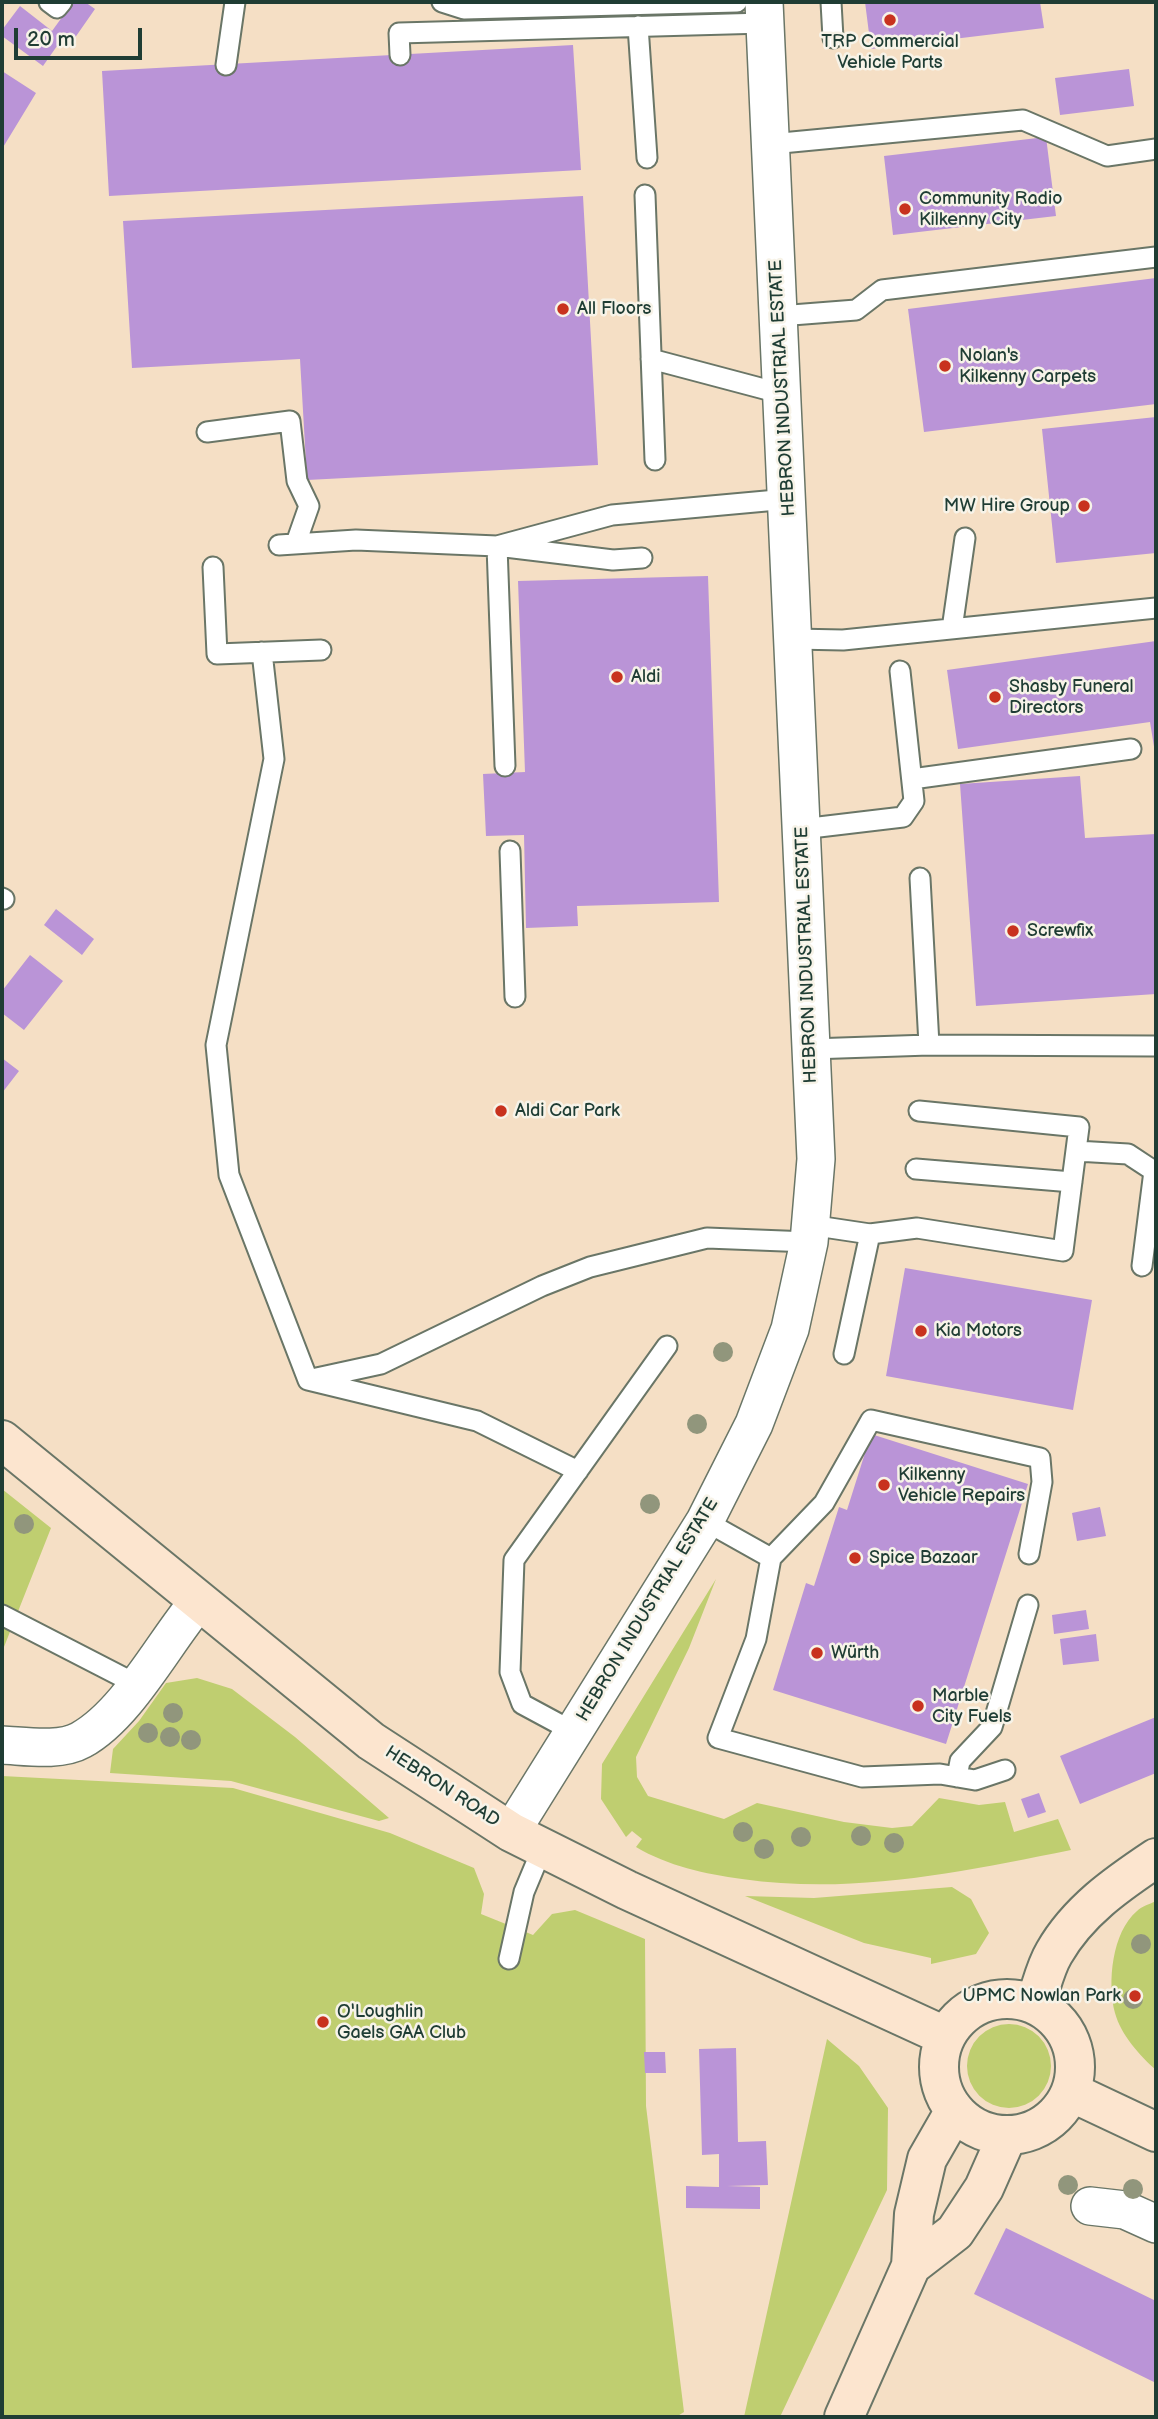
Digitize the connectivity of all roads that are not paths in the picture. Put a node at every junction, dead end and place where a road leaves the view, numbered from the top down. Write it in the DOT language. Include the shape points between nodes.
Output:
graph roads {
  1 [pos="49,2"];
  2 [pos="62,2"];
  3 [pos="236,2"];
  4 [pos="442,2"];
  5 [pos="831,2"];
  6 [pos="756,9"];
  7 [pos="638,26"];
  8 [pos="833,38"];
  9 [pos="400,55"];
  10 [pos="226,65"];
  11 [pos="771,144"];
  12 [pos="1156,149"];
  13 [pos="647,158"];
  14 [pos="645,195"];
  15 [pos="1156,257"];
  16 [pos="779,316"];
  17 [pos="651,359"];
  18 [pos="783,394"];
  19 [pos="207,432"];
  20 [pos="655,460"];
  21 [pos="788,499"];
  22 [pos="965,538"];
  23 [pos="497,546"];
  24 [pos="642,558"];
  25 [pos="213,567"];
  26 [pos="1156,608"];
  27 [pos="952,629"];
  28 [pos="794,639"];
  29 [pos="321,650"];
  30 [pos="262,652"];
  31 [pos="900,671"];
  32 [pos="1131,749"];
  33 [pos="505,766"];
  34 [pos="912,779"];
  35 [pos="802,829"];
  36 [pos="509,850"];
  37 [pos="920,878"];
  38 [pos="515,997"];
  39 [pos="929,1045"];
  40 [pos="1156,1046"];
  41 [pos="811,1049"];
  42 [pos="919,1111"];
  43 [pos="1076,1151"];
  44 [pos="916,1169"];
  45 [pos="1072,1182"];
  46 [pos="810,1233"];
  47 [pos="870,1234"];
  48 [pos="1142,1266"];
  49 [pos="667,1346"];
  50 [pos="844,1354"];
  51 [pos="308,1380"];
  52 [pos="2,1440"];
  53 [pos="578,1471"];
  54 [pos="705,1521"];
  55 [pos="1029,1554"];
  56 [pos="771,1558"];
  57 [pos="199,1601"];
  58 [pos="1028,1605"];
  59 [pos="2,1615"];
  60 [pos="136,1684"];
  61 [pos="574,1732"];
  62 [pos="2,1745"];
  63 [pos="1005,1770"];
  64 [pos="957,1777"];
  65 [pos="526,1841"];
  66 [pos="1156,1858"];
  67 [pos="509,1959"];
  68 [pos="1035,2004"];
  69 [pos="945,2036"];
  70 [pos="1071,2092"];
  71 [pos="954,2112"];
  72 [pos="1156,2132"];
  73 [pos="1007,2136"];
  74 [pos="1090,2206"];
  75 [pos="1156,2224"];
  76 [pos="911,2266"];
  77 [pos="844,2417"];
  1 -- 2 [label="lane" via="57,8"];
  3 -- 10 [label="lane"];
  4 -- 6 [label="lane" via="464,9"];
  5 -- 8 [label="lane"];
  6 -- 7 [label="lane"];
  6 -- 11 [label="street, HEBRON INDUSTRIAL ESTATE"];
  7 -- 9 [label="lane" via="399,33"];
  7 -- 13 [label="lane"];
  11 -- 12 [label="lane" via="1023,120 1107,156"];
  11 -- 16 [label="street, HEBRON INDUSTRIAL ESTATE"];
  14 -- 17 [label="lane"];
  15 -- 16 [label="lane" via="882,290 856,310"];
  16 -- 18 [label="street, HEBRON INDUSTRIAL ESTATE"];
  17 -- 18 [label="lane"];
  17 -- 20 [label="lane"];
  18 -- 21 [label="street, HEBRON INDUSTRIAL ESTATE"];
  19 -- 23 [label="lane" via="290,422 297,481 309,506 288,544 356,540"];
  21 -- 23 [label="lane" via="612,515"];
  21 -- 28 [label="street, HEBRON INDUSTRIAL ESTATE"];
  22 -- 27 [label="lane"];
  23 -- 24 [label="lane" via="613,560"];
  23 -- 33 [label="lane"];
  25 -- 30 [label="lane" via="217,653"];
  26 -- 27 [label="lane"];
  27 -- 28 [label="lane" via="843,640"];
  28 -- 35 [label="street, HEBRON INDUSTRIAL ESTATE"];
  29 -- 30 [label="lane"];
  30 -- 51 [label="lane" via="274,759 216,1045 229,1175"];
  31 -- 34 [label="lane"];
  32 -- 34 [label="lane"];
  34 -- 35 [label="lane" via="914,801 903,817"];
  35 -- 41 [label="street, HEBRON INDUSTRIAL ESTATE"];
  36 -- 38 [label="lane"];
  37 -- 39 [label="lane"];
  39 -- 40 [label="lane"];
  39 -- 41 [label="lane"];
  41 -- 46 [label="street, HEBRON INDUSTRIAL ESTATE" via="816,1159"];
  42 -- 43 [label="lane" via="1079,1126"];
  43 -- 45 [label="lane"];
  43 -- 48 [label="lane" via="1128,1153 1154,1171"];
  44 -- 45 [label="lane"];
  45 -- 47 [label="lane" via="1063,1251 917,1228"];
  46 -- 47 [label="lane"];
  46 -- 51 [label="lane" via="707,1238 590,1267 381,1364"];
  46 -- 54 [label="street, HEBRON INDUSTRIAL ESTATE" via="790,1329 754,1424"];
  47 -- 50 [label="lane"];
  49 -- 53 [label="lane"];
  51 -- 53 [label="lane" via="477,1421"];
  52 -- 57 [label="street, HEBRON ROAD"];
  53 -- 61 [label="lane" via="514,1560 510,1672 522,1704"];
  54 -- 56 [label="lane"];
  54 -- 61 [label="street, HEBRON INDUSTRIAL ESTATE"];
  55 -- 56 [label="lane" via="1042,1482 1040,1458 871,1420 824,1503"];
  56 -- 64 [label="lane" via="756,1639 718,1738 862,1777"];
  57 -- 60 [label="street"];
  57 -- 65 [label="street, HEBRON ROAD" via="371,1741"];
  58 -- 64 [label="lane" via="992,1727 960,1761"];
  59 -- 60 [label="lane"];
  60 -- 62 [label="street" via="111,1716 80,1741 43,1747"];
  61 -- 65 [label="street, HEBRON INDUSTRIAL ESTATE"];
  63 -- 64 [label="lane" via="975,1780"];
  65 -- 67 [label="lane" via="524,1892"];
  65 -- 69 [label="street, HEBRON ROAD"];
  66 -- 68 [label="street" via="1117,1883 1087,1910 1054,1954"];
  68 -- 69 [label="street" via="1012,1998 984,2002 962,2014"];
  68 -- 70 [label="street" via="1057,2021 1069,2039 1076,2066"];
  69 -- 71 [label="street" via="937,2067 941,2089"];
  70 -- 72 [label="street"];
  70 -- 73 [label="street" via="1053,2118 1038,2129"];
  71 -- 73 [label="street" via="981,2131"];
  71 -- 76 [label="street" via="927,2159 914,2214"];
  73 -- 76 [label="street" via="984,2188 955,2232"];
  74 -- 75 [label="street" via="1125,2210"];
  76 -- 77 [label="street"];
}
